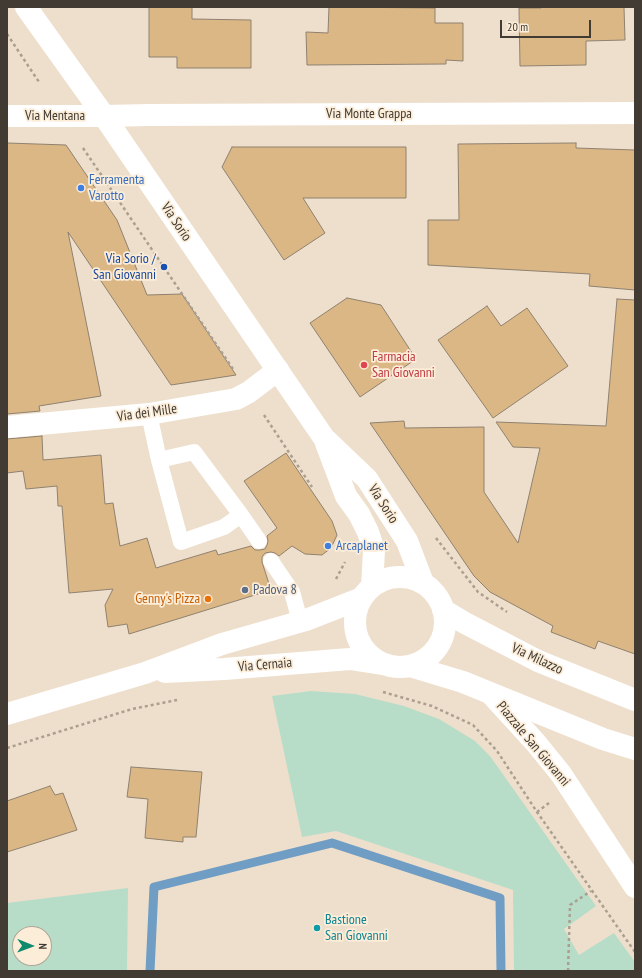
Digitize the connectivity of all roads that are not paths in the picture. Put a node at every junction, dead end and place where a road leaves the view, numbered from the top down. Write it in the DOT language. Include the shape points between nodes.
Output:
graph roads {
  1 [pos="26,7"];
  2 [pos="635,113"];
  3 [pos="7,116"];
  4 [pos="104,116"];
  5 [pos="278,370"];
  6 [pos="149,414"];
  7 [pos="7,427"];
  8 [pos="324,438"];
  9 [pos="159,460"];
  10 [pos="241,515"];
  11 [pos="259,542"];
  12 [pos="271,561"];
  13 [pos="423,583"];
  14 [pos="367,592"];
  15 [pos="443,610"];
  16 [pos="300,621"];
  17 [pos="383,664"];
  18 [pos="410,666"];
  19 [pos="145,673"];
  20 [pos="492,695"];
  21 [pos="635,700"];
  22 [pos="7,714"];
  23 [pos="635,749"];
  24 [pos="635,887"];
  1 -- 4 [label="main road, Via Sorio"];
  2 -- 4 [label="main road, Via Monte Grappa"];
  3 -- 4 [label="main road, Via Mentana"];
  4 -- 5 [label="main road, Via Sorio"];
  5 -- 6 [label="main road, Via dei Mille" via="236,399"];
  5 -- 8 [label="main road, Via Sorio"];
  6 -- 7 [label="main road, Via dei Mille"];
  6 -- 9 [label="lane"];
  8 -- 13 [label="main road, Via Sorio" via="367,479 407,541"];
  8 -- 14 [label="main road, Via Sorio" via="346,496 359,514 374,550 374,568"];
  9 -- 10 [label="lane" via="194,452"];
  9 -- 10 [label="lane" via="181,542 224,526"];
  10 -- 11 [label="lane"];
  12 -- 16 [label="lane" via="292,592"];
  13 -- 14 [label="main road, Piazzale San Giovanni" via="411,578 397,577 383,580"];
  13 -- 15 [label="main road, Piazzale San Giovanni" via="439,599"];
  14 -- 16 [label="main road, Via Cernaia"];
  14 -- 17 [label="main road, Piazzale San Giovanni" via="356,613 356,628 360,643 370,656"];
  15 -- 18 [label="main road, Piazzale San Giovanni" via="445,622 439,645 422,662"];
  15 -- 21 [label="main road, Via Milazzo" via="538,661"];
  16 -- 19 [label="main road, Via Cernaia" via="222,644"];
  17 -- 18 [label="main road, Piazzale San Giovanni"];
  17 -- 19 [label="main road, Via Cernaia" via="350,659"];
  18 -- 20 [label="main road, Piazzale San Giovanni" via="463,682"];
  19 -- 22 [label="main road, Via Cernaia"];
  20 -- 23 [label="main road"];
  20 -- 24 [label="main road, Piazzale San Giovanni" via="536,742 561,774"];
}
